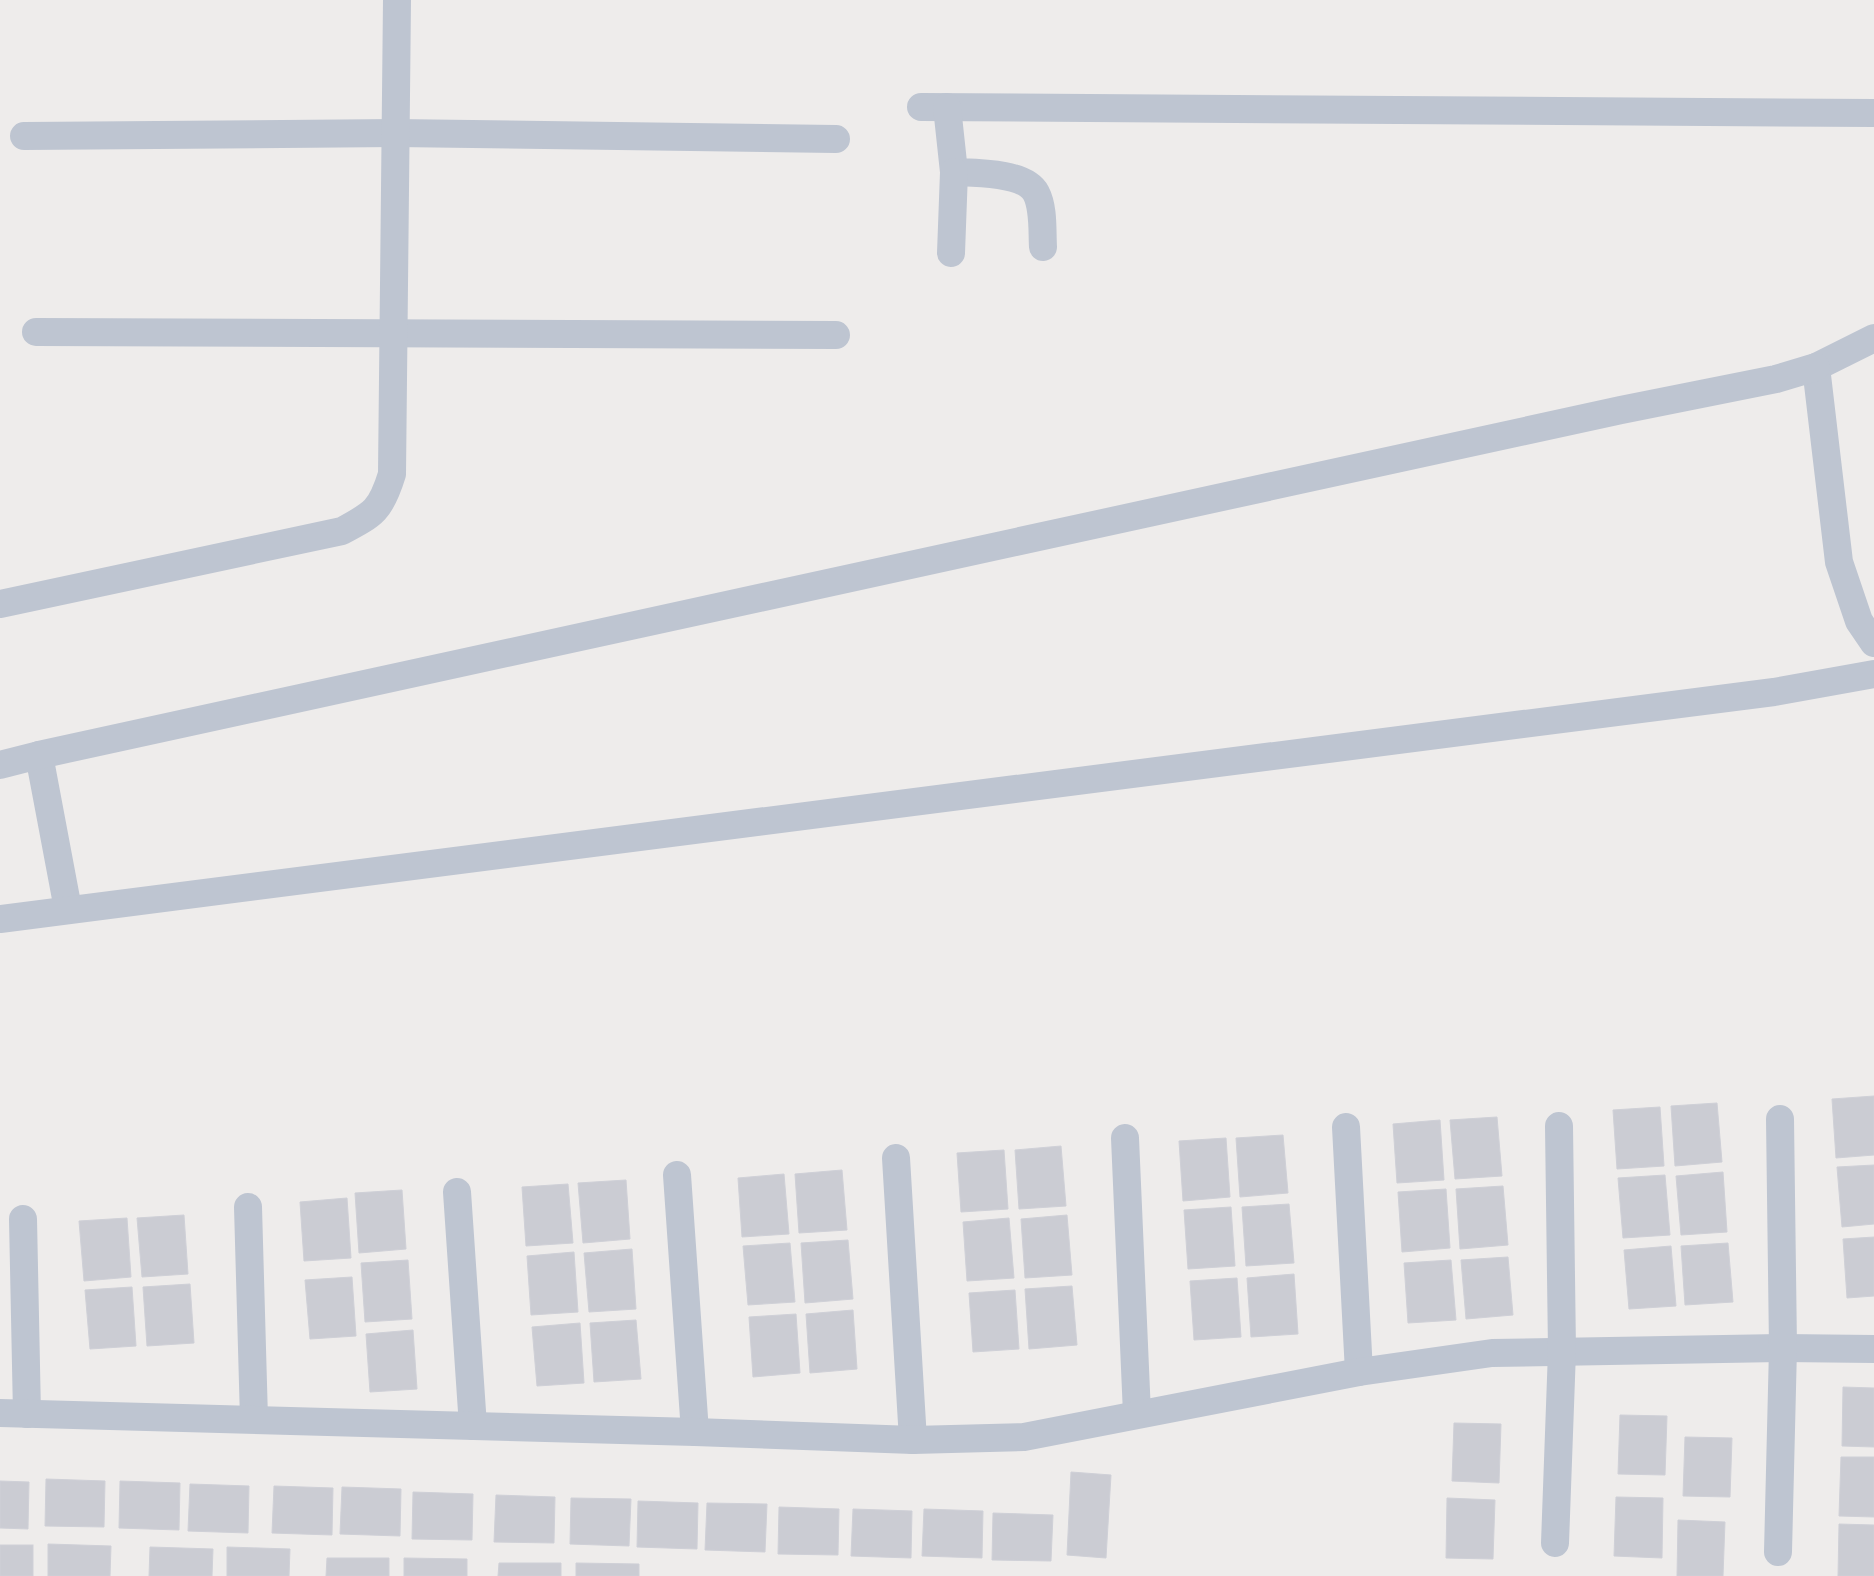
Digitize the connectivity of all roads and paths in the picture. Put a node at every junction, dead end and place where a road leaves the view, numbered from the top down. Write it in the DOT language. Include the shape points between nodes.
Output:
graph roads {
  1 [pos="397,0"];
  2 [pos="1874,113"];
  3 [pos="396,133"];
  4 [pos="24,136"];
  5 [pos="836,139"];
  6 [pos="954,172"];
  7 [pos="1043,247"];
  8 [pos="951,253"];
  9 [pos="36,332"];
  10 [pos="394,332"];
  11 [pos="836,335"];
  12 [pos="1874,338"];
  13 [pos="1816,367"];
  14 [pos="0,604"];
  15 [pos="1874,643"];
  16 [pos="1874,674"];
  17 [pos="39,755"];
  18 [pos="0,765"];
  19 [pos="68,909"];
  20 [pos="0,919"];
  21 [pos="1780,1119"];
  22 [pos="1559,1126"];
  23 [pos="1346,1127"];
  24 [pos="1125,1138"];
  25 [pos="896,1158"];
  26 [pos="677,1175"];
  27 [pos="457,1192"];
  28 [pos="248,1207"];
  29 [pos="23,1219"];
  30 [pos="1783,1348"];
  31 [pos="1874,1349"];
  32 [pos="1562,1351"];
  33 [pos="1359,1372"];
  34 [pos="0,1413"];
  35 [pos="27,1414"];
  36 [pos="1137,1414"];
  37 [pos="254,1419"];
  38 [pos="473,1426"];
  39 [pos="695,1432"];
  40 [pos="913,1440"];
  41 [pos="1555,1543"];
  42 [pos="1778,1552"];
  1 -- 3 [label="street"];
  2 -- 6 [label="street" via="934,107"];
  3 -- 4 [label="street"];
  3 -- 5 [label="street"];
  3 -- 10 [label="street"];
  6 -- 7 [label="street" via="1018,179 1035,191 1040,205"];
  6 -- 8 [label="street"];
  9 -- 10 [label="street"];
  10 -- 11 [label="street"];
  10 -- 14 [label="street" via="392,474 385,497 370,516 342,531"];
  12 -- 13 [label="street"];
  13 -- 15 [label="street" via="1839,562 1859,621"];
  13 -- 17 [label="street" via="1776,379"];
  16 -- 19 [label="street" via="1774,692"];
  17 -- 18 [label="street"];
  17 -- 19 [label="street"];
  19 -- 20 [label="street"];
  21 -- 30 [label="street"];
  22 -- 32 [label="street"];
  23 -- 33 [label="street"];
  24 -- 36 [label="street"];
  25 -- 40 [label="street"];
  26 -- 39 [label="street"];
  27 -- 38 [label="street"];
  28 -- 37 [label="street"];
  29 -- 35 [label="street"];
  30 -- 31 [label="street"];
  30 -- 32 [label="street"];
  30 -- 42 [label="street"];
  32 -- 33 [label="street" via="1492,1353"];
  32 -- 41 [label="street"];
  33 -- 36 [label="street"];
  34 -- 35 [label="street"];
  35 -- 37 [label="street"];
  36 -- 40 [label="street" via="1024,1437"];
  37 -- 38 [label="street"];
  38 -- 39 [label="street"];
  39 -- 40 [label="street"];
}
